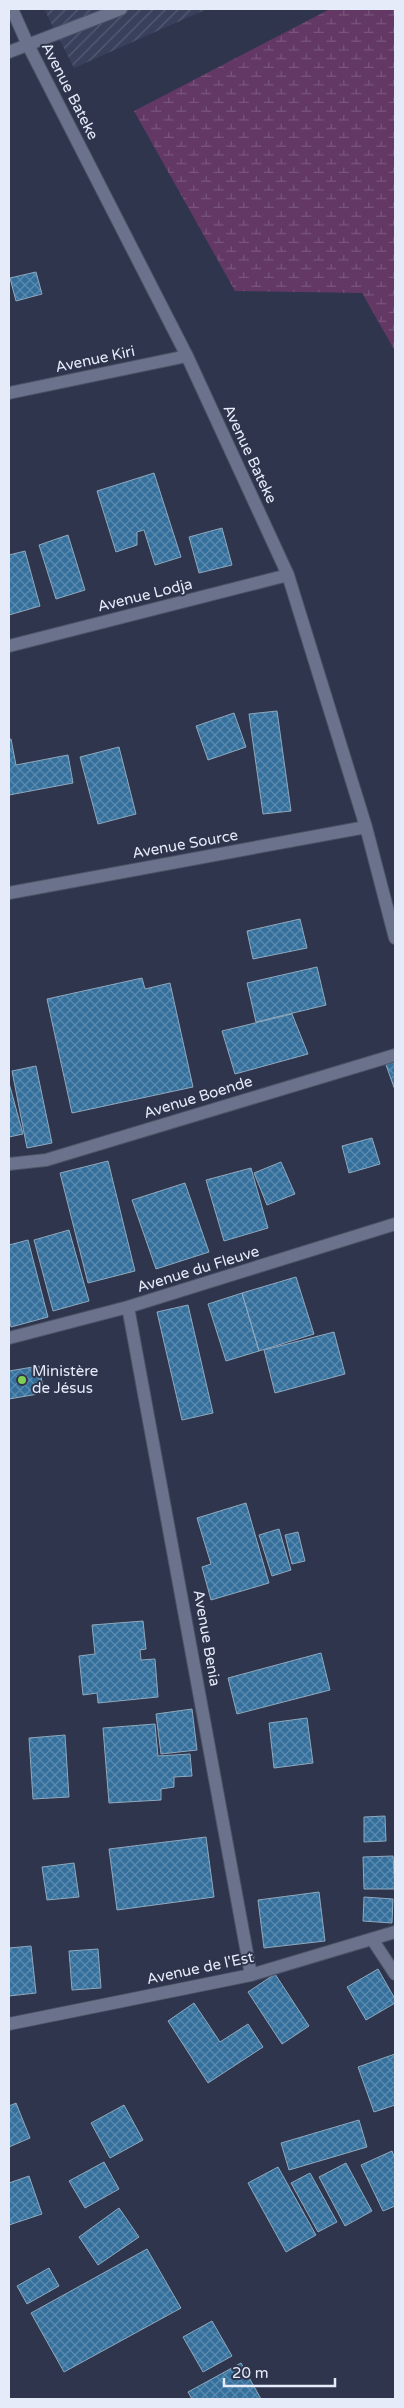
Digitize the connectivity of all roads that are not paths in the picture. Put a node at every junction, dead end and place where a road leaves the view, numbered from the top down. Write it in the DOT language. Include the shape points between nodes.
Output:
graph roads {
  1 [pos="12,9"];
  2 [pos="122,9"];
  3 [pos="28,45"];
  4 [pos="9,52"];
  5 [pos="187,356"];
  6 [pos="9,394"];
  7 [pos="288,575"];
  8 [pos="9,646"];
  9 [pos="366,827"];
  10 [pos="9,893"];
  11 [pos="395,938"];
  12 [pos="395,1055"];
  13 [pos="9,1164"];
  14 [pos="395,1224"];
  15 [pos="128,1307"];
  16 [pos="9,1338"];
  17 [pos="395,1932"];
  18 [pos="372,1939"];
  19 [pos="395,1974"];
  20 [pos="252,1975"];
  21 [pos="9,2024"];
  1 -- 3 [label="street, Avenue Bateke"];
  2 -- 3 [label="street"];
  3 -- 4 [label="street"];
  3 -- 5 [label="street, Avenue Bateke"];
  5 -- 6 [label="street, Avenue Kiri"];
  5 -- 7 [label="street, Avenue Bateke"];
  7 -- 8 [label="street, Avenue Lodja"];
  7 -- 9 [label="street, Avenue Bateke"];
  9 -- 10 [label="street, Avenue Source"];
  9 -- 11 [label="street, Avenue Bateke"];
  12 -- 13 [label="street, Avenue Boende" via="46,1160"];
  14 -- 15 [label="street, Avenue du Fleuve"];
  15 -- 16 [label="street, Avenue du Fleuve"];
  15 -- 20 [label="street, Avenue Benia"];
  17 -- 18 [label="street, Avenue de l'Est"];
  18 -- 19 [label="street"];
  18 -- 20 [label="street, Avenue de l'Est"];
  20 -- 21 [label="street, Avenue de l'Est"];
}
